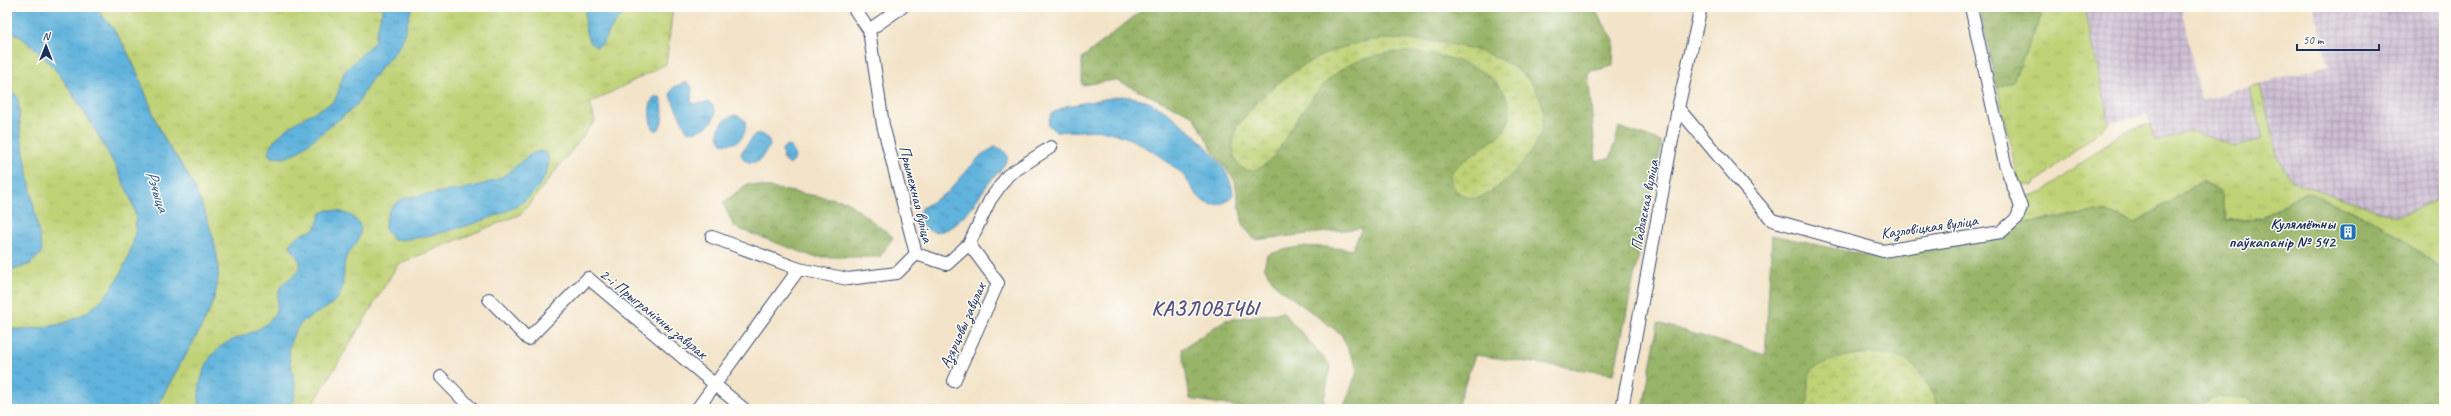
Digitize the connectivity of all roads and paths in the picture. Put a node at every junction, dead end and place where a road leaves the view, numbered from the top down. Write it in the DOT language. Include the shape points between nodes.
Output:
graph roads {
  1 [pos="853,7"];
  2 [pos="902,7"];
  3 [pos="1701,7"];
  4 [pos="1971,7"];
  5 [pos="869,30"];
  6 [pos="1678,108"];
  7 [pos="1051,147"];
  8 [pos="712,237"];
  9 [pos="969,244"];
  10 [pos="916,254"];
  11 [pos="800,269"];
  12 [pos="489,299"];
  13 [pos="441,377"];
  14 [pos="954,381"];
  15 [pos="716,386"];
  16 [pos="472,409"];
  17 [pos="697,409"];
  18 [pos="744,409"];
  19 [pos="1622,409"];
  1 -- 5 [label="street"];
  2 -- 5 [label="street"];
  3 -- 6 [label="street, Падляская вуліца"];
  4 -- 6 [label="street, Казловіцкая вуліца" via="2005,164 2021,207 2017,218 2001,232 1883,252 1772,220"];
  5 -- 10 [label="street, Прымежная вуліца" via="883,125"];
  6 -- 19 [label="street, Падляская вуліца"];
  7 -- 9 [label="street" via="1008,175 990,200"];
  8 -- 11 [label="street, Прымежная вуліца"];
  9 -- 10 [label="street" via="947,264"];
  9 -- 14 [label="street, Азярцовы завулак" via="998,283"];
  10 -- 11 [label="street, Прымежная вуліца" via="896,273 848,279"];
  11 -- 15 [label="street"];
  12 -- 15 [label="street, 2-і Прыгранічны завулак" via="528,339 588,278"];
  13 -- 16 [label="street"];
  15 -- 17 [label="street"];
  15 -- 18 [label="street"];
}
